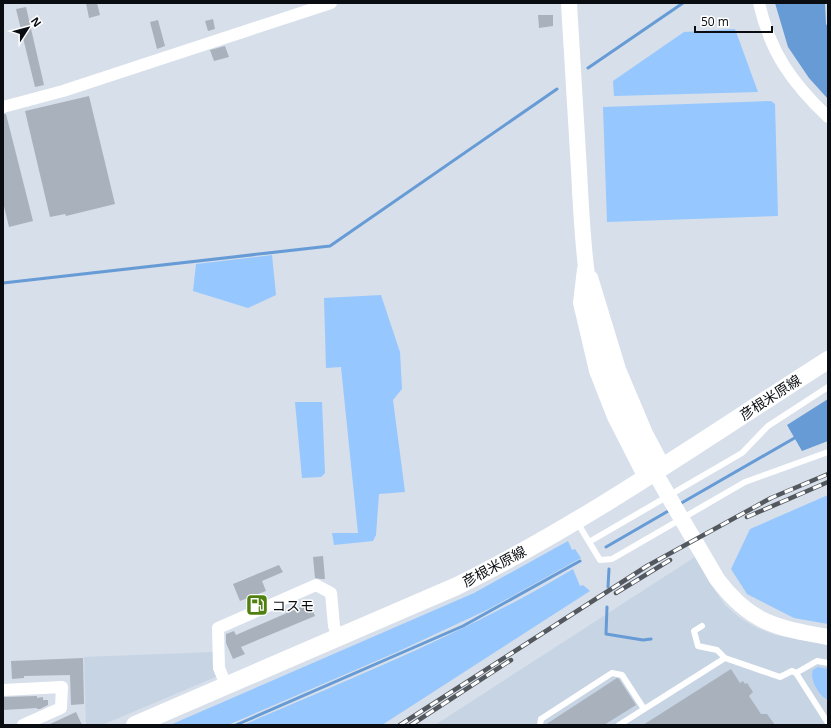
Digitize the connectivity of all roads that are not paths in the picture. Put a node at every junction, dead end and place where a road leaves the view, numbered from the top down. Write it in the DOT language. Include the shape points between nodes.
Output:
graph roads {
  1 [pos="331,3"];
  2 [pos="569,3"];
  3 [pos="759,3"];
  4 [pos="3,107"];
  5 [pos="828,117"];
  6 [pos="585,255"];
  7 [pos="828,360"];
  8 [pos="828,387"];
  9 [pos="828,452"];
  10 [pos="664,465"];
  11 [pos="644,478"];
  12 [pos="576,520"];
  13 [pos="589,542"];
  14 [pos="702,626"];
  15 [pos="828,636"];
  16 [pos="338,637"];
  17 [pos="725,658"];
  18 [pos="828,663"];
  19 [pos="796,674"];
  20 [pos="226,685"];
  21 [pos="3,690"];
  22 [pos="644,709"];
  23 [pos="828,710"];
  24 [pos="822,714"];
  25 [pos="828,723"];
  26 [pos="23,725"];
  27 [pos="134,725"];
  28 [pos="540,725"];
  29 [pos="619,725"];
  1 -- 4 [label="street" via="63,91"];
  2 -- 6 [label="street"];
  3 -- 5 [label="street" via="775,52 787,72 806,96"];
  6 -- 10 [label="street" via="620,369 647,433"];
  6 -- 11 [label="street" via="579,304 588,346 601,389"];
  6 -- 15 [label="street" via="591,309 612,381 641,446 717,579 729,596 744,610 762,621"];
  7 -- 10 [label="main road, 彦根米原線"];
  8 -- 13 [label="lane" via="768,426 742,453"];
  9 -- 13 [label="lane" via="745,482 612,559 600,560"];
  10 -- 11 [label="main road, 彦根米原線"];
  11 -- 12 [label="main road, 彦根米原線"];
  12 -- 13 [label="lane"];
  12 -- 16 [label="main road, 彦根米原線" via="503,564"];
  14 -- 17 [label="lane" via="694,631 698,646 717,650"];
  16 -- 20 [label="main road, 彦根米原線"];
  16 -- 20 [label="street" via="334,626 331,593 316,585 218,628 219,668"];
  17 -- 19 [label="lane" via="780,677 792,672"];
  17 -- 22 [label="lane"];
  18 -- 19 [label="lane" via="817,660"];
  19 -- 24 [label="lane"];
  20 -- 27 [label="main road, 彦根米原線"];
  21 -- 26 [label="street" via="62,687 61,708"];
  22 -- 28 [label="lane" via="622,674 612,673 541,719"];
  22 -- 29 [label="lane"];
  23 -- 24 [label="lane"];
  24 -- 25 [label="lane"];
}
